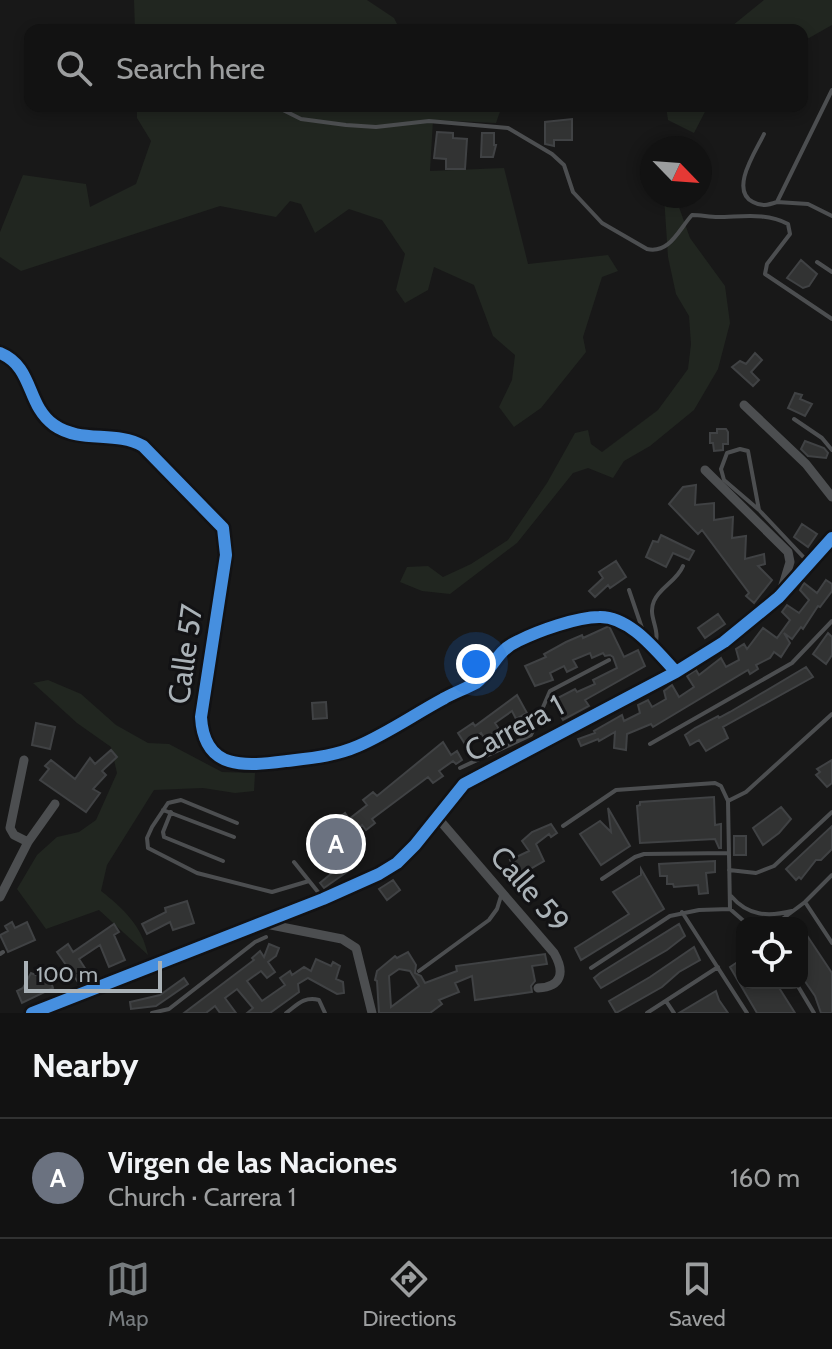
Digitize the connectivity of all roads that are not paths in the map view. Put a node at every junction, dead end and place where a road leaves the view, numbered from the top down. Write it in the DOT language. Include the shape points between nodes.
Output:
graph roads {
  1 [pos="832,90"];
  2 [pos="287,112"];
  3 [pos="764,134"];
  4 [pos="777,202"];
  5 [pos="832,216"];
  6 [pos="817,262"];
  7 [pos="832,272"];
  8 [pos="832,319"];
  9 [pos="0,353"];
  10 [pos="744,405"];
  11 [pos="794,419"];
  12 [pos="832,450"];
  13 [pos="705,470"];
  14 [pos="832,497"];
  15 [pos="759,510"];
  16 [pos="832,538"];
  17 [pos="810,564"];
  18 [pos="683,566"];
  19 [pos="629,590"];
  20 [pos="779,597"];
  21 [pos="832,621"];
  22 [pos="650,646"];
  23 [pos="609,660"];
  24 [pos="676,672"];
  25 [pos="832,714"];
  26 [pos="531,735"];
  27 [pos="650,744"];
  28 [pos="537,745"];
  29 [pos="24,760"];
  30 [pos="460,768"];
  31 [pos="728,801"];
  32 [pos="55,804"];
  33 [pos="163,810"];
  34 [pos="171,812"];
  35 [pos="832,812"];
  36 [pos="436,816"];
  37 [pos="237,823"];
  38 [pos="563,826"];
  39 [pos="234,837"];
  40 [pos="28,842"];
  41 [pos="729,853"];
  42 [pos="223,861"];
  43 [pos="294,862"];
  44 [pos="729,870"];
  45 [pos="832,875"];
  46 [pos="602,879"];
  47 [pos="309,881"];
  48 [pos="502,894"];
  49 [pos="730,894"];
  50 [pos="0,897"];
  51 [pos="323,899"];
  52 [pos="805,902"];
  53 [pos="730,909"];
  54 [pos="792,910"];
  55 [pos="682,912"];
  56 [pos="775,915"];
  57 [pos="739,917"];
  58 [pos="784,917"];
  59 [pos="261,923"];
  60 [pos="266,937"];
  61 [pos="832,943"];
  62 [pos="718,967"];
  63 [pos="591,968"];
  64 [pos="419,971"];
  65 [pos="538,988"];
  66 [pos="800,989"];
  67 [pos="666,1001"];
  68 [pos="32,1013"];
  69 [pos="152,1013"];
  70 [pos="286,1013"];
  71 [pos="325,1013"];
  72 [pos="372,1013"];
  73 [pos="647,1013"];
  74 [pos="674,1013"];
  75 [pos="747,1013"];
  76 [pos="814,1013"];
  1 -- 4 [label="lane"];
  2 -- 8 [label="lane" via="301,119 376,127 429,121 502,126 564,165 573,192 602,223 655,251 668,245 692,215 778,219 788,224 790,234 765,274"];
  3 -- 4 [label="lane" via="742,187 753,203"];
  4 -- 5 [label="lane" via="808,204"];
  6 -- 7 [label="lane"];
  9 -- 22 [label="street, Calle 57" via="18,364 50,422 75,435 119,437 143,446 223,528 226,555 201,717 203,733 227,761 248,766 327,757 358,746 478,681 516,641 579,620 616,620"];
  10 -- 14 [label="street" via="806,464"];
  11 -- 12 [label="lane"];
  13 -- 20 [label="street" via="788,552"];
  15 -- 15 [label="lane" via="748,451 727,453 721,469 724,480"];
  15 -- 17 [label="lane"];
  16 -- 17 [label="street, Carrera 1"];
  17 -- 20 [label="street, Carrera 1"];
  18 -- 22 [label="lane" via="652,604 658,637"];
  19 -- 22 [label="lane"];
  20 -- 24 [label="street, Carrera 1" via="724,642"];
  21 -- 27 [label="lane" via="792,663"];
  22 -- 24 [label="street, Calle 57"];
  23 -- 26 [label="lane" via="550,691"];
  24 -- 28 [label="street, Carrera 1"];
  25 -- 31 [label="lane" via="746,792"];
  26 -- 28 [label="lane"];
  26 -- 30 [label="lane"];
  28 -- 36 [label="street, Carrera 1" via="464,784"];
  29 -- 40 [label="street" via="10,828"];
  31 -- 38 [label="lane" via="715,783 616,790"];
  31 -- 41 [label="lane"];
  32 -- 40 [label="street"];
  33 -- 34 [label="lane"];
  33 -- 37 [label="lane" via="181,800"];
  33 -- 47 [label="lane" via="147,838 148,848 159,855 197,873 272,892"];
  34 -- 39 [label="lane"];
  34 -- 42 [label="lane" via="164,837"];
  35 -- 44 [label="lane" via="774,866 756,873"];
  36 -- 48 [label="street, Calle 59"];
  36 -- 51 [label="street, Carrera 1" via="397,863"];
  40 -- 50 [label="street"];
  41 -- 44 [label="lane"];
  41 -- 46 [label="lane" via="644,854"];
  43 -- 47 [label="lane"];
  44 -- 49 [label="lane"];
  45 -- 52 [label="lane"];
  47 -- 51 [label="lane"];
  48 -- 64 [label="lane" via="489,920"];
  48 -- 65 [label="street, Calle 59" via="561,965 555,983"];
  49 -- 53 [label="lane"];
  49 -- 56 [label="lane" via="754,913"];
  51 -- 59 [label="street, Carrera 1"];
  52 -- 54 [label="lane"];
  52 -- 61 [label="lane"];
  53 -- 55 [label="lane"];
  53 -- 57 [label="lane"];
  54 -- 56 [label="lane"];
  54 -- 58 [label="lane"];
  55 -- 62 [label="lane"];
  55 -- 63 [label="lane"];
  59 -- 68 [label="street, Carrera 1"];
  59 -- 72 [label="street" via="342,939 356,948"];
  60 -- 69 [label="lane" via="169,1009"];
  62 -- 67 [label="lane"];
  62 -- 75 [label="lane"];
  66 -- 76 [label="lane"];
  67 -- 73 [label="lane"];
  67 -- 74 [label="lane"];
  70 -- 71 [label="lane" via="311,998 319,1000"];
}
